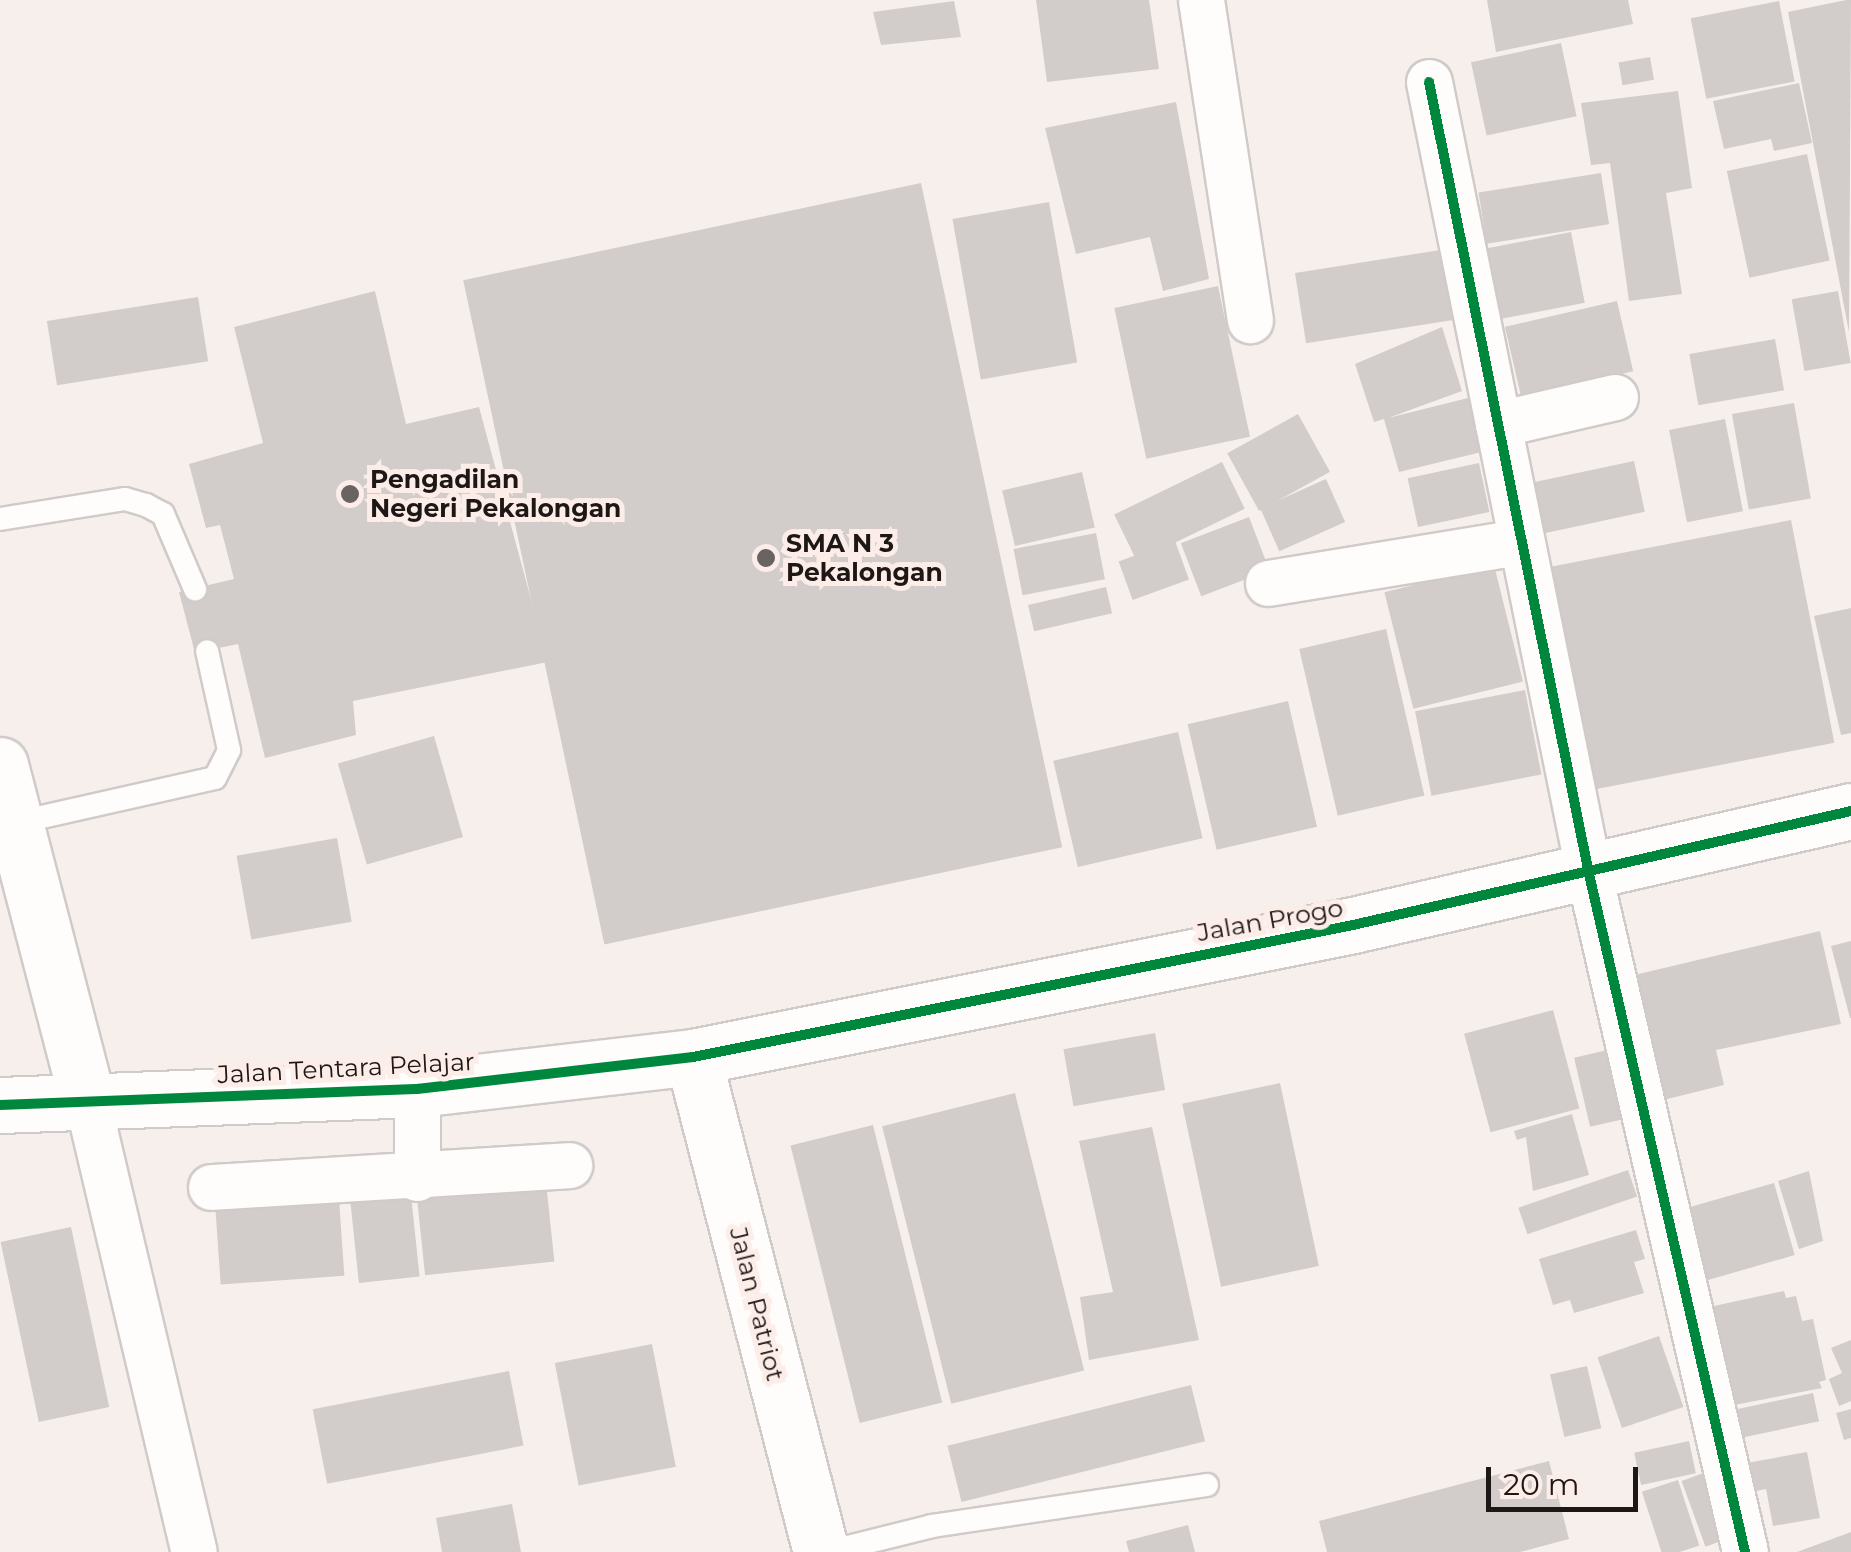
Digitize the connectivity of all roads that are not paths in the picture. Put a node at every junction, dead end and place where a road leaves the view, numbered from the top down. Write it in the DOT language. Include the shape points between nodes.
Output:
graph roads {
  1 [pos="1201,0"];
  2 [pos="1429,82"];
  3 [pos="1250,320"];
  4 [pos="1614,397"];
  5 [pos="1498,424"];
  6 [pos="0,519"];
  7 [pos="1518,542"];
  8 [pos="1268,583"];
  9 [pos="195,588"];
  10 [pos="207,651"];
  11 [pos="0,765"];
  12 [pos="1851,811"];
  13 [pos="15,824"];
  14 [pos="1589,874"];
  15 [pos="693,1056"];
  16 [pos="417,1089"];
  17 [pos="88,1100"];
  18 [pos="0,1104"];
  19 [pos="569,1166"];
  20 [pos="417,1178"];
  21 [pos="212,1187"];
  22 [pos="1207,1485"];
  23 [pos="194,1552"];
  24 [pos="825,1552"];
  25 [pos="1746,1552"];
  1 -- 3 [label="street"];
  2 -- 5 [label="street"];
  4 -- 5 [label="street"];
  5 -- 7 [label="street"];
  6 -- 9 [label="lane" via="125,499 146,505 163,514"];
  7 -- 8 [label="street"];
  7 -- 14 [label="street"];
  10 -- 13 [label="lane" via="229,750 215,778"];
  11 -- 13 [label="street"];
  12 -- 14 [label="street, Jalan Progo"];
  13 -- 17 [label="street"];
  14 -- 15 [label="street, Jalan Progo"];
  14 -- 25 [label="street"];
  15 -- 16 [label="street, Jalan Tentara Pelajar"];
  15 -- 24 [label="street, Jalan Patriot"];
  16 -- 17 [label="street, Jalan Tentara Pelajar"];
  16 -- 20 [label="street"];
  17 -- 18 [label="street, Jalan Tentara Pelajar"];
  17 -- 23 [label="street"];
  19 -- 20 [label="street"];
  20 -- 21 [label="street"];
  22 -- 24 [label="lane" via="932,1526"];
}
